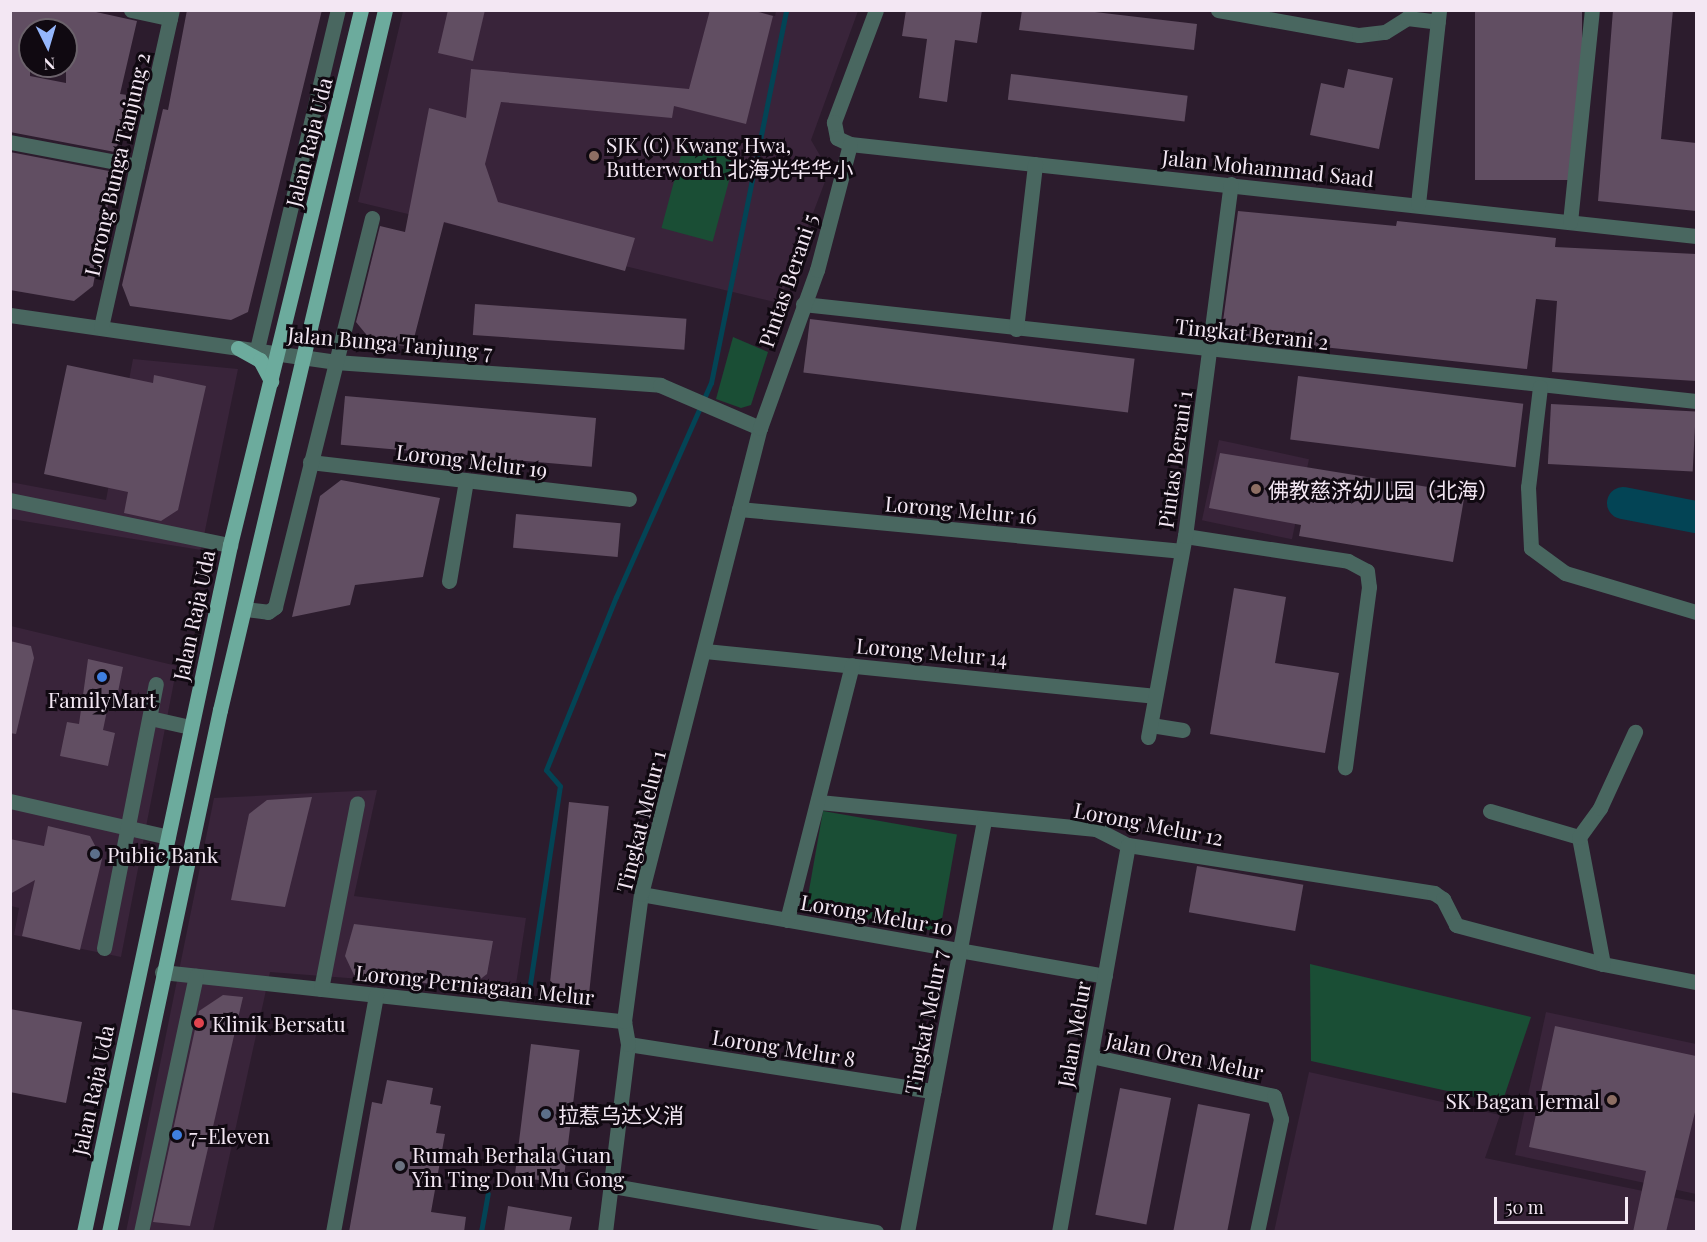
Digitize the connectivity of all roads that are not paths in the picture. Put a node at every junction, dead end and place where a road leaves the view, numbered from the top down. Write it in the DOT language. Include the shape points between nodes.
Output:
graph roads {
  1 [pos="131,10"];
  2 [pos="338,10"];
  3 [pos="362,10"];
  4 [pos="385,10"];
  5 [pos="876,10"];
  6 [pos="1218,10"];
  7 [pos="1592,10"];
  8 [pos="171,14"];
  9 [pos="1439,16"];
  10 [pos="843,141"];
  11 [pos="10,142"];
  12 [pos="1035,164"];
  13 [pos="137,166"];
  14 [pos="1231,184"];
  15 [pos="1418,204"];
  16 [pos="372,218"];
  17 [pos="1570,222"];
  18 [pos="1696,236"];
  19 [pos="291,302"];
  20 [pos="803,304"];
  21 [pos="315,306"];
  22 [pos="10,315"];
  23 [pos="100,327"];
  24 [pos="1016,329"];
  25 [pos="238,348"];
  26 [pos="257,349"];
  27 [pos="1210,350"];
  28 [pos="278,354"];
  29 [pos="303,357"];
  30 [pos="335,362"];
  31 [pos="271,381"];
  32 [pos="1540,387"];
  33 [pos="1696,400"];
  34 [pos="760,428"];
  35 [pos="310,462"];
  36 [pos="466,480"];
  37 [pos="628,499"];
  38 [pos="10,501"];
  39 [pos="739,509"];
  40 [pos="1182,544"];
  41 [pos="230,545"];
  42 [pos="449,581"];
  43 [pos="245,609"];
  44 [pos="1696,612"];
  45 [pos="705,651"];
  46 [pos="852,665"];
  47 [pos="156,684"];
  48 [pos="1154,696"];
  49 [pos="150,718"];
  50 [pos="190,727"];
  51 [pos="1183,730"];
  52 [pos="1635,732"];
  53 [pos="1345,767"];
  54 [pos="10,801"];
  55 [pos="819,802"];
  56 [pos="357,803"];
  57 [pos="1490,811"];
  58 [pos="984,820"];
  59 [pos="128,827"];
  60 [pos="168,837"];
  61 [pos="1579,837"];
  62 [pos="1128,845"];
  63 [pos="641,894"];
  64 [pos="787,920"];
  65 [pos="104,948"];
  66 [pos="960,950"];
  67 [pos="1603,964"];
  68 [pos="162,972"];
  69 [pos="196,976"];
  70 [pos="1105,976"];
  71 [pos="1696,982"];
  72 [pos="321,989"];
  73 [pos="376,995"];
  74 [pos="624,1021"];
  75 [pos="628,1044"];
  76 [pos="1091,1056"];
  77 [pos="933,1091"];
  78 [pos="613,1186"];
  79 [pos="84,1232"];
  80 [pos="109,1232"];
  81 [pos="141,1232"];
  82 [pos="333,1232"];
  83 [pos="605,1232"];
  84 [pos="876,1232"];
  85 [pos="907,1232"];
  86 [pos="1059,1232"];
  87 [pos="1257,1232"];
  1 -- 8 [label="street"];
  2 -- 26 [label="street"];
  3 -- 19 [label="main road, Jalan Raja Uda"];
  4 -- 21 [label="main road, Jalan Raja Uda"];
  5 -- 10 [label="street, Pintas Berani 5" via="834,122"];
  6 -- 9 [label="street" via="1359,35 1385,32 1407,18"];
  7 -- 17 [label="street"];
  8 -- 13 [label="street, Lorong Bunga Tanjung 2"];
  9 -- 15 [label="street"];
  10 -- 12 [label="street, Jalan Mohammad Saad"];
  10 -- 20 [label="street, Pintas Berani 5"];
  11 -- 13 [label="street"];
  12 -- 14 [label="street, Jalan Mohammad Saad"];
  12 -- 24 [label="street"];
  13 -- 23 [label="street, Lorong Bunga Tanjung 2"];
  14 -- 15 [label="street, Jalan Mohammad Saad"];
  14 -- 27 [label="street, Pintas Berani 1"];
  15 -- 17 [label="street, Jalan Mohammad Saad"];
  16 -- 30 [label="street"];
  17 -- 18 [label="street, Jalan Mohammad Saad"];
  19 -- 21 [label="main road" via="306,309"];
  19 -- 28 [label="main road, Jalan Raja Uda"];
  20 -- 24 [label="street, Tingkat Berani 2"];
  20 -- 34 [label="street, Pintas Berani 5"];
  21 -- 29 [label="main road, Jalan Raja Uda"];
  22 -- 23 [label="street, Jalan Bunga Tanjung 7"];
  23 -- 25 [label="street, Jalan Bunga Tanjung 7"];
  24 -- 27 [label="street, Tingkat Berani 2"];
  25 -- 26 [label="street, Jalan Bunga Tanjung 7"];
  25 -- 31 [label="main road" via="260,360"];
  26 -- 28 [label="street, Jalan Bunga Tanjung 7"];
  27 -- 32 [label="street, Tingkat Berani 2"];
  27 -- 40 [label="street, Pintas Berani 1"];
  28 -- 29 [label="street, Jalan Bunga Tanjung 7"];
  28 -- 31 [label="main road, Jalan Raja Uda"];
  29 -- 30 [label="street, Jalan Bunga Tanjung 7"];
  29 -- 43 [label="main road, Jalan Raja Uda"];
  30 -- 34 [label="street, Jalan Bunga Tanjung 7" via="660,385"];
  30 -- 35 [label="street"];
  31 -- 41 [label="main road, Jalan Raja Uda"];
  32 -- 33 [label="street, Tingkat Berani 2"];
  32 -- 44 [label="street" via="1528,487 1531,548 1564,573"];
  34 -- 39 [label="street, Tingkat Melur 1"];
  35 -- 36 [label="street, Lorong Melur 19"];
  35 -- 43 [label="street" via="275,608 268,612"];
  36 -- 37 [label="street, Lorong Melur 19"];
  36 -- 42 [label="street"];
  38 -- 41 [label="street"];
  39 -- 40 [label="street, Lorong Melur 16"];
  39 -- 45 [label="street, Tingkat Melur 1"];
  40 -- 48 [label="street, Pintas Berani 1"];
  40 -- 53 [label="street, Lorong Melur 16" via="1348,561 1366,571 1369,587"];
  41 -- 50 [label="main road, Jalan Raja Uda"];
  43 -- 68 [label="main road, Jalan Raja Uda"];
  45 -- 46 [label="street, Lorong Melur 14"];
  45 -- 63 [label="street, Tingkat Melur 1"];
  46 -- 48 [label="street, Lorong Melur 14"];
  46 -- 55 [label="street"];
  47 -- 49 [label="street"];
  48 -- 51 [label="street, Pintas Berani 1" via="1150,731"];
  49 -- 50 [label="street"];
  49 -- 59 [label="street"];
  50 -- 60 [label="main road, Jalan Raja Uda"];
  52 -- 61 [label="street" via="1600,808"];
  54 -- 59 [label="street"];
  55 -- 58 [label="street, Lorong Melur 12"];
  55 -- 64 [label="street"];
  56 -- 72 [label="street, Lorong Perniagaan Melur"];
  57 -- 61 [label="street"];
  58 -- 62 [label="street, Lorong Melur 12" via="1096,829"];
  58 -- 66 [label="street, Tingkat Melur 7"];
  59 -- 60 [label="street"];
  59 -- 65 [label="street"];
  60 -- 79 [label="main road, Jalan Raja Uda"];
  61 -- 67 [label="street"];
  62 -- 67 [label="street, Lorong Melur 12" via="1434,893 1443,899 1456,925"];
  62 -- 70 [label="street, Jalan Melur"];
  63 -- 64 [label="street, Lorong Melur 10"];
  63 -- 74 [label="street, Tingkat Melur 1"];
  64 -- 66 [label="street, Lorong Melur 10"];
  66 -- 70 [label="street, Lorong Melur 10"];
  66 -- 77 [label="street, Tingkat Melur 7"];
  67 -- 71 [label="street"];
  68 -- 69 [label="street, Lorong Perniagaan Melur"];
  68 -- 80 [label="main road, Jalan Raja Uda"];
  69 -- 72 [label="street, Lorong Perniagaan Melur"];
  69 -- 81 [label="street"];
  70 -- 76 [label="street, Jalan Melur"];
  72 -- 73 [label="street, Lorong Perniagaan Melur"];
  73 -- 74 [label="street, Lorong Perniagaan Melur"];
  73 -- 82 [label="street"];
  74 -- 75 [label="street, Tingkat Melur 1"];
  75 -- 77 [label="street, Lorong Melur 8"];
  75 -- 78 [label="street, Tingkat Melur 1"];
  76 -- 86 [label="street, Jalan Melur"];
  76 -- 87 [label="street, Jalan Oren Melur" via="1274,1096 1281,1119"];
  77 -- 85 [label="street, Tingkat Melur 7"];
  78 -- 83 [label="street, Tingkat Melur 1"];
  78 -- 84 [label="street"];
}
